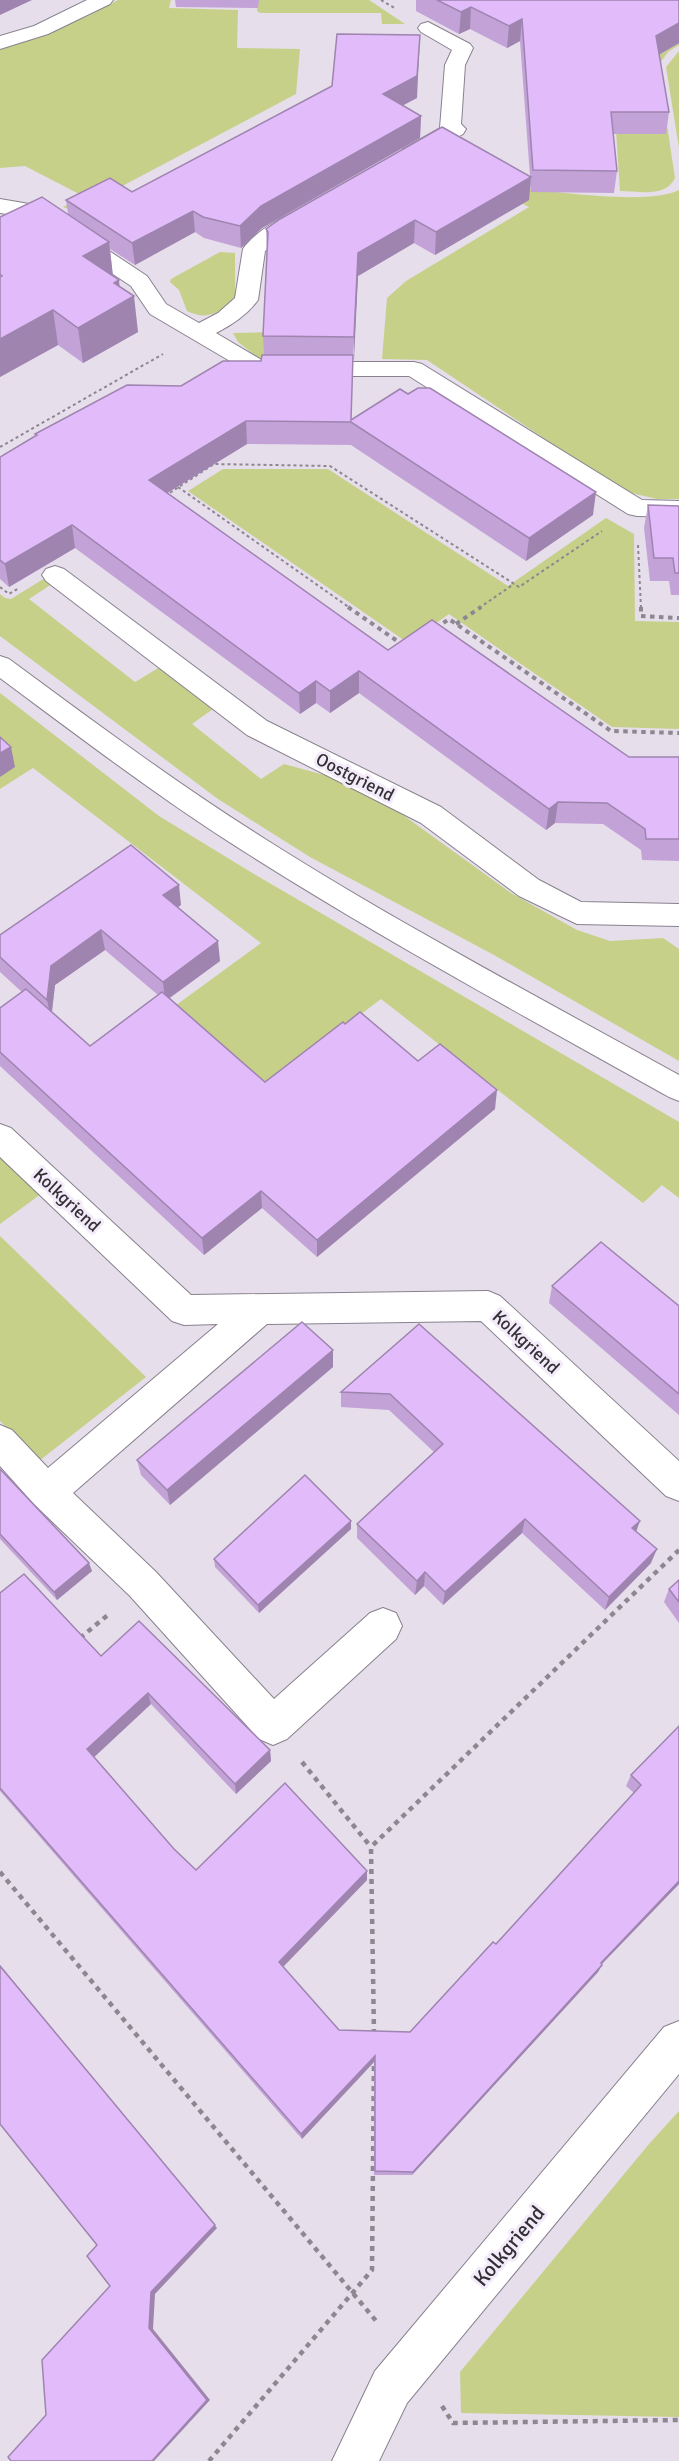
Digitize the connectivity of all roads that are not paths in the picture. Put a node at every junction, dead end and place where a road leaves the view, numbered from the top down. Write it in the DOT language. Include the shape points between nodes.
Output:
graph roads {
  1 [pos="103,0"];
  2 [pos="428,28"];
  3 [pos="0,43"];
  4 [pos="393,165"];
  5 [pos="0,206"];
  6 [pos="322,206"];
  7 [pos="200,332"];
  8 [pos="679,509"];
  9 [pos="55,575"];
  10 [pos="0,665"];
  11 [pos="679,915"];
  12 [pos="679,1089"];
  13 [pos="0,1137"];
  14 [pos="260,1309"];
  15 [pos="0,1441"];
  16 [pos="679,1484"];
  17 [pos="48,1492"];
  18 [pos="383,1626"];
  19 [pos="679,2042"];
  20 [pos="355,2461"];
  1 -- 3 [label="street" via="41,30"];
  2 -- 4 [label="street" via="463,48 455,64 450,127 455,129"];
  5 -- 7 [label="street" via="33,211 139,280 158,309"];
  6 -- 7 [label="street" via="254,249 246,300 226,318"];
  7 -- 8 [label="street" via="260,369 414,369 637,508"];
  9 -- 11 [label="street, Oostgriend" via="256,728 431,815 529,888 577,913"];
  10 -- 12 [label="lane" via="161,785 257,847 338,897"];
  13 -- 14 [label="street, Kolkgriend" via="184,1310"];
  14 -- 16 [label="street, Kolkgriend" via="488,1306"];
  14 -- 17 [label="street"];
  15 -- 17 [label="street"];
  17 -- 18 [label="street" via="143,1584 273,1726"];
  19 -- 20 [label="street, Kolkgriend" via="391,2387"];
}
